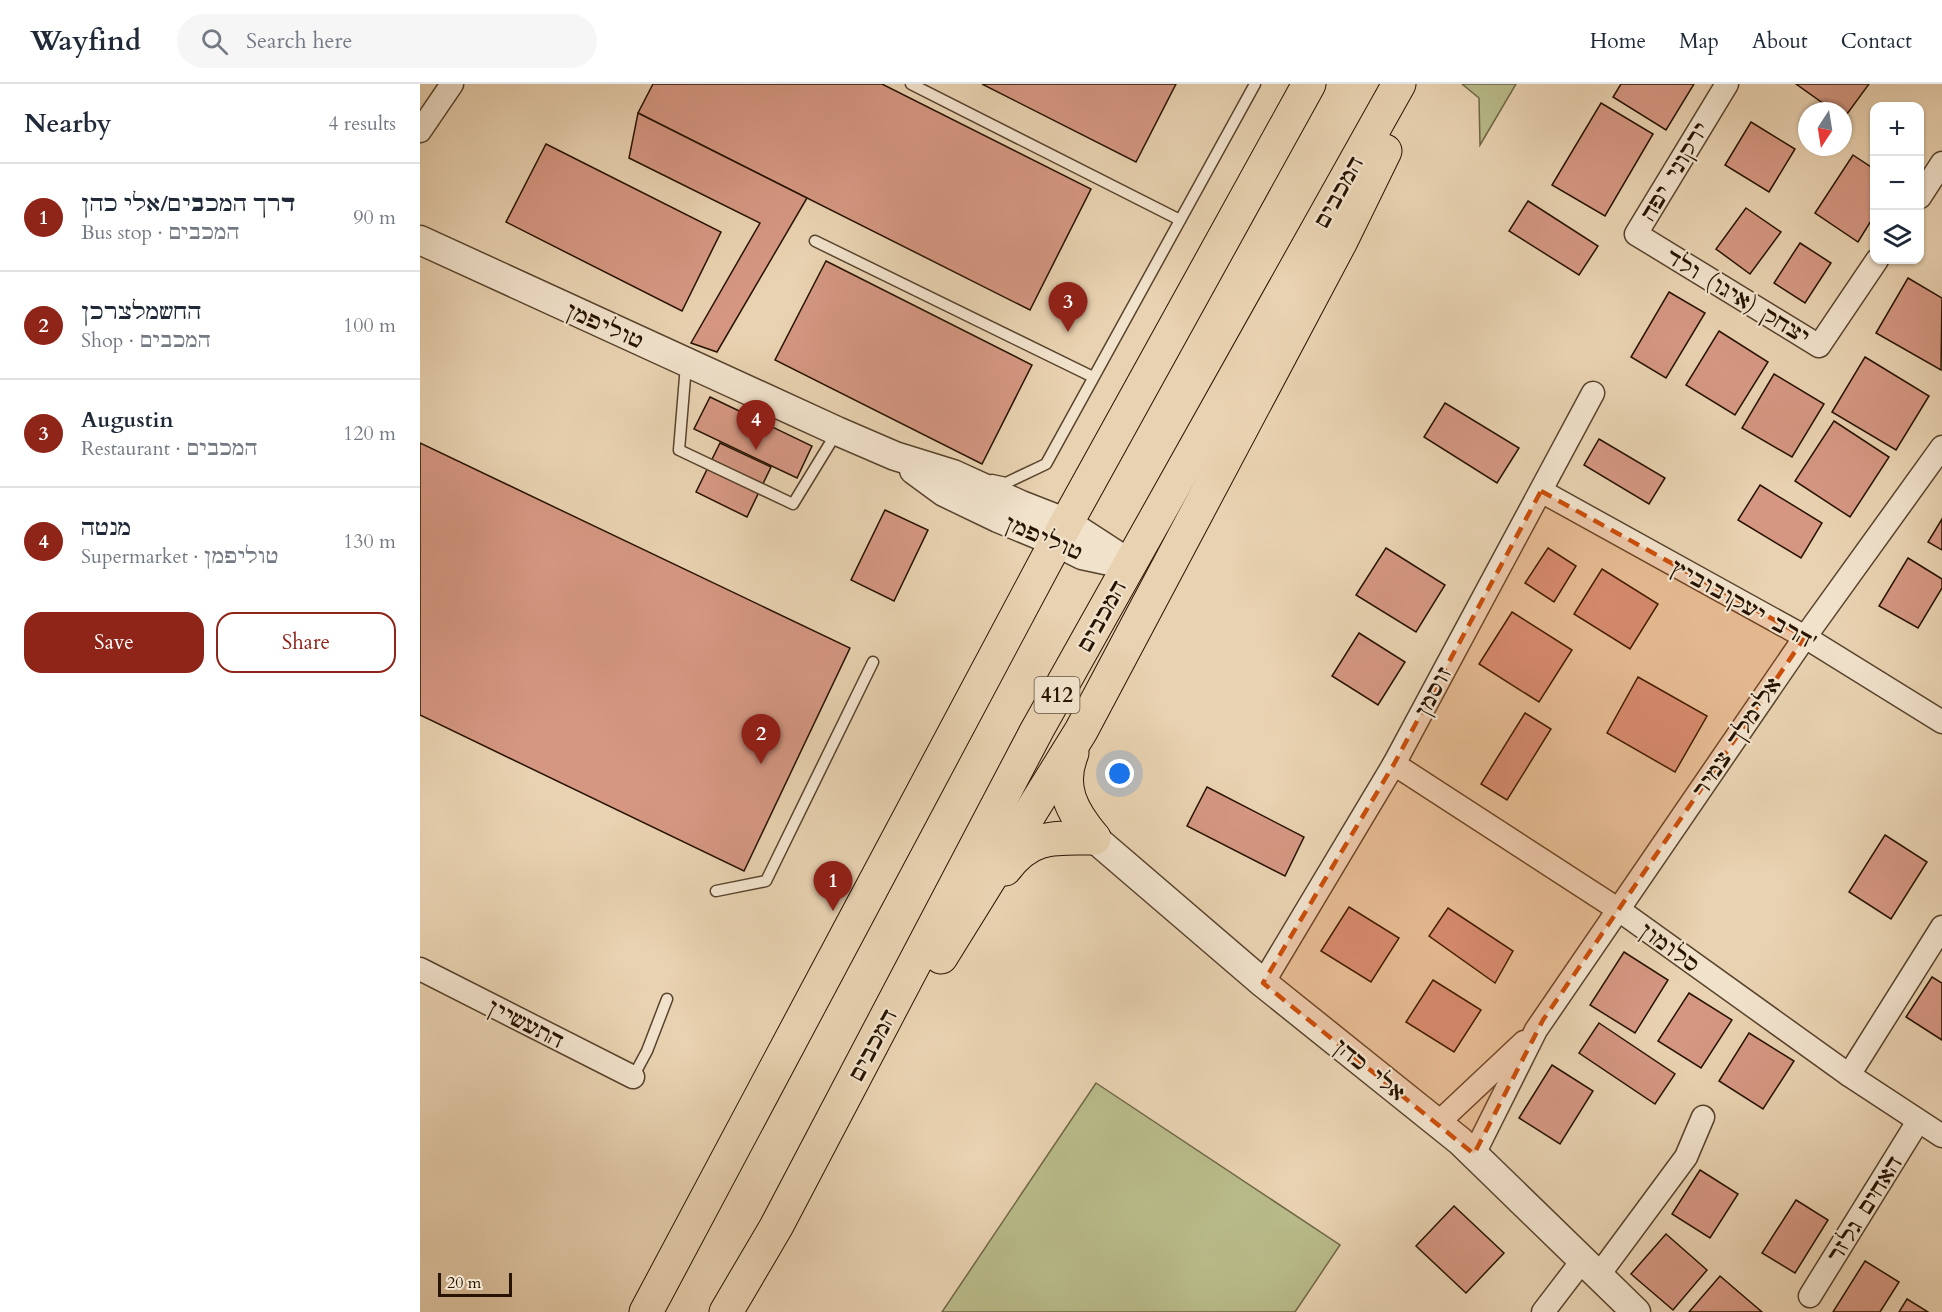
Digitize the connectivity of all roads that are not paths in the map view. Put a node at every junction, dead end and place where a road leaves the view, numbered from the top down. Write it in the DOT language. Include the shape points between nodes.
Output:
graph roads {
  1 [pos="452,84"];
  2 [pos="910,84"];
  3 [pos="1255,84"];
  4 [pos="1309,84"];
  5 [pos="1399,84"];
  6 [pos="1417,84"];
  7 [pos="1726,84"];
  8 [pos="420,131"];
  9 [pos="1942,163"];
  10 [pos="1924,191"];
  11 [pos="1180,220"];
  12 [pos="815,240"];
  13 [pos="425,247"];
  14 [pos="1660,248"];
  15 [pos="1874,264"];
  16 [pos="687,361"];
  17 [pos="1093,377"];
  18 [pos="1593,393"];
  19 [pos="837,431"];
  20 [pos="1942,447"];
  21 [pos="895,456"];
  22 [pos="953,474"];
  23 [pos="1541,491"];
  24 [pos="1062,532"];
  25 [pos="1130,564"];
  26 [pos="1804,637"];
  27 [pos="873,662"];
  28 [pos="1942,722"];
  29 [pos="1081,730"];
  30 [pos="1394,764"];
  31 [pos="1094,838"];
  32 [pos="716,891"];
  33 [pos="1618,910"];
  34 [pos="1942,927"];
  35 [pos="944,951"];
  36 [pos="420,969"];
  37 [pos="1263,983"];
  38 [pos="668,999"];
  39 [pos="1536,1030"];
  40 [pos="1849,1075"];
  41 [pos="633,1077"];
  42 [pos="1703,1117"];
  43 [pos="1438,1123"];
  44 [pos="1917,1123"];
  45 [pos="1942,1136"];
  46 [pos="1474,1154"];
  47 [pos="776,1227"];
  48 [pos="1590,1268"];
  49 [pos="1810,1296"];
  50 [pos="646,1312"];
  51 [pos="726,1312"];
  52 [pos="1543,1312"];
  53 [pos="1636,1312"];
  1 -- 8 [label="street"];
  2 -- 11 [label="lane"];
  3 -- 11 [label="lane"];
  4 -- 24 [label="main road"];
  5 -- 25 [label="main road, המכבים / 412"];
  6 -- 29 [label="main road, 412" via="1341,242"];
  7 -- 14 [label="street, ירקוני יפה" via="1636,234"];
  9 -- 10 [label="street"];
  11 -- 17 [label="lane"];
  12 -- 17 [label="lane"];
  13 -- 16 [label="street, טוליפמן"];
  14 -- 15 [label="street, יצחק (איגו) ולד" via="1820,346"];
  16 -- 19 [label="street, טוליפמן"];
  16 -- 19 [label="lane" via="679,450 793,504"];
  17 -- 22 [label="lane" via="1046,464 1006,483"];
  18 -- 23 [label="street, זוסמן"];
  19 -- 21 [label="street, טוליפמן"];
  20 -- 26 [label="street, אלימלך צמיר"];
  21 -- 22 [label="street, טוליפמן"];
  21 -- 24 [label="street, טוליפמן" via="944,492"];
  22 -- 24 [label="street, טוליפמן" via="1021,506"];
  23 -- 26 [label="street, הרב יעקובוביץ'"];
  23 -- 30 [label="street, זוסמן"];
  24 -- 25 [label="street, טוליפמן"];
  24 -- 50 [label="main road"];
  25 -- 47 [label="main road, המכבים / 412" via="1037,730"];
  26 -- 28 [label="street, הרב יעקובוביץ'"];
  26 -- 33 [label="street, אלימלך צמיר"];
  27 -- 32 [label="lane" via="766,881"];
  29 -- 31 [label="main road" via="1066,767 1066,791 1077,818"];
  29 -- 35 [label="main road, 412"];
  30 -- 33 [label="street, סלומון"];
  30 -- 37 [label="street, זוסמן"];
  31 -- 35 [label="main road" via="1043,839 1014,858"];
  31 -- 37 [label="street, אלי כהן"];
  33 -- 39 [label="street, אלימלך צמיר"];
  33 -- 40 [label="street, סלומון"];
  34 -- 40 [label="street"];
  35 -- 47 [label="main road, 412"];
  36 -- 41 [label="street, התעשיין"];
  37 -- 43 [label="street, אלי כהן"];
  38 -- 41 [label="lane"];
  39 -- 43 [label="street, אלימלך צמיר"];
  39 -- 46 [label="street, אלימלך צמיר"];
  40 -- 44 [label="street, סלומון"];
  42 -- 48 [label="street" via="1686,1157"];
  43 -- 46 [label="street, אלי כהן"];
  44 -- 45 [label="street, סלומון"];
  44 -- 49 [label="street, האחים גלזר"];
  46 -- 48 [label="street, אלי כהן"];
  47 -- 51 [label="main road, המכבים / 412"];
  48 -- 52 [label="street"];
  48 -- 53 [label="street, אלי כהן"];
}
